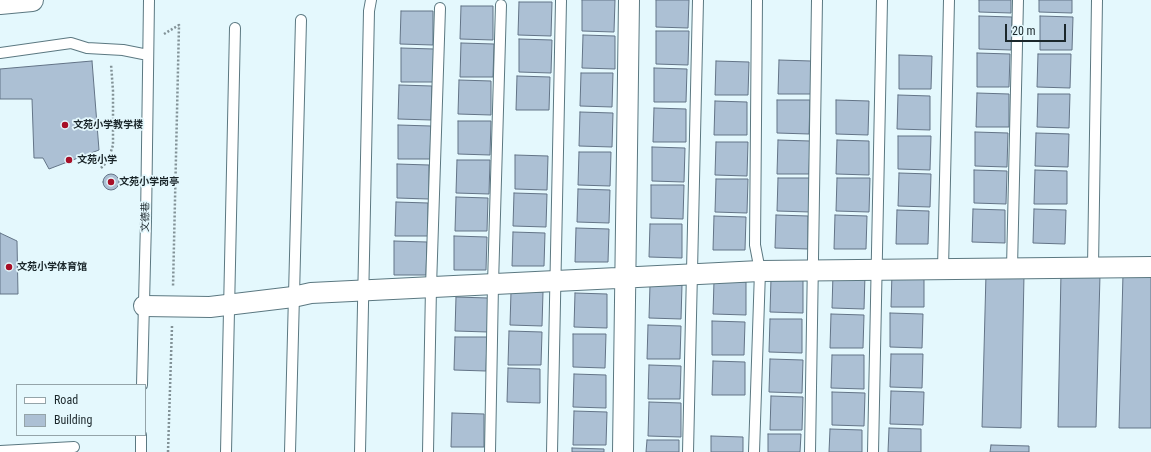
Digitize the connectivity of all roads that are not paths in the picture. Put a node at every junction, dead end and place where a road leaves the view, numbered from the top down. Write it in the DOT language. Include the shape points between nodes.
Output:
graph roads {
  1 [pos="32,0"];
  2 [pos="149,0"];
  3 [pos="371,0"];
  4 [pos="629,0"];
  5 [pos="698,0"];
  6 [pos="757,0"];
  7 [pos="817,0"];
  8 [pos="882,0"];
  9 [pos="949,0"];
  10 [pos="1018,0"];
  11 [pos="1096,0"];
  12 [pos="561,1"];
  13 [pos="0,3"];
  14 [pos="501,5"];
  15 [pos="440,8"];
  16 [pos="301,20"];
  17 [pos="235,28"];
  18 [pos="0,53"];
  19 [pos="148,55"];
  20 [pos="1093,267"];
  21 [pos="1151,267"];
  22 [pos="1012,268"];
  23 [pos="878,269"];
  24 [pos="943,269"];
  25 [pos="814,270"];
  26 [pos="760,271"];
  27 [pos="692,274"];
  28 [pos="624,278"];
  29 [pos="556,281"];
  30 [pos="493,284"];
  31 [pos="431,287"];
  32 [pos="363,290"];
  33 [pos="293,297"];
  34 [pos="228,305"];
  35 [pos="144,306"];
  36 [pos="142,384"];
  37 [pos="141,436"];
  38 [pos="74,447"];
  39 [pos="0,451"];
  40 [pos="141,452"];
  41 [pos="226,452"];
  42 [pos="290,452"];
  43 [pos="360,452"];
  44 [pos="428,452"];
  45 [pos="490,452"];
  46 [pos="552,452"];
  47 [pos="623,452"];
  48 [pos="688,452"];
  49 [pos="754,452"];
  50 [pos="810,452"];
  51 [pos="874,452"];
  1 -- 13 [label="street"];
  2 -- 19 [label="lane, 文德巷"];
  3 -- 32 [label="lane"];
  4 -- 28 [label="street"];
  5 -- 27 [label="lane"];
  6 -- 26 [label="lane" via="755,245"];
  7 -- 25 [label="lane"];
  8 -- 23 [label="lane"];
  9 -- 24 [label="lane"];
  10 -- 22 [label="lane"];
  11 -- 20 [label="lane"];
  12 -- 29 [label="lane"];
  14 -- 30 [label="lane"];
  15 -- 31 [label="lane"];
  16 -- 33 [label="lane"];
  17 -- 34 [label="lane"];
  18 -- 19 [label="lane" via="71,43 87,48"];
  19 -- 35 [label="lane, 文德巷"];
  20 -- 21 [label="street"];
  20 -- 22 [label="street"];
  22 -- 24 [label="street"];
  23 -- 24 [label="street"];
  23 -- 25 [label="street"];
  23 -- 51 [label="lane"];
  25 -- 26 [label="street"];
  25 -- 50 [label="lane"];
  26 -- 27 [label="street"];
  26 -- 49 [label="lane"];
  27 -- 28 [label="street"];
  27 -- 48 [label="lane"];
  28 -- 29 [label="street"];
  28 -- 47 [label="street"];
  29 -- 30 [label="street"];
  29 -- 46 [label="lane"];
  30 -- 31 [label="street"];
  30 -- 45 [label="lane"];
  31 -- 32 [label="street"];
  31 -- 44 [label="lane"];
  32 -- 33 [label="street" via="311,293"];
  32 -- 43 [label="lane"];
  33 -- 34 [label="street"];
  33 -- 42 [label="lane"];
  34 -- 35 [label="street" via="210,308"];
  34 -- 41 [label="lane"];
  35 -- 36 [label="lane, 文德巷"];
  37 -- 40 [label="lane"];
  38 -- 39 [label="lane"];
}
